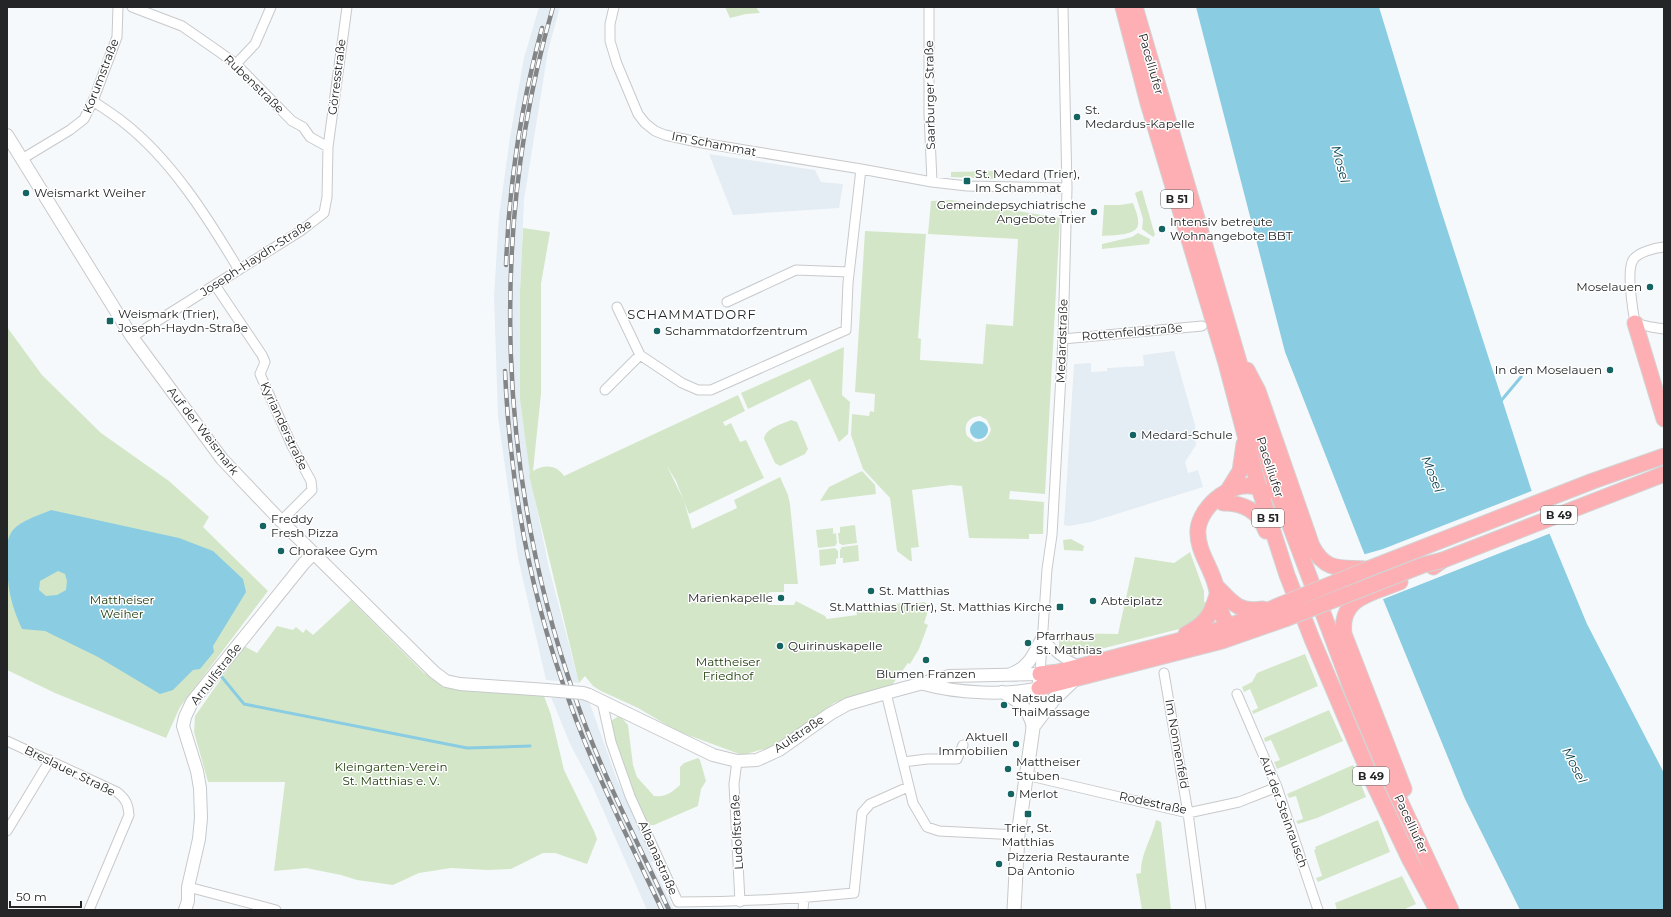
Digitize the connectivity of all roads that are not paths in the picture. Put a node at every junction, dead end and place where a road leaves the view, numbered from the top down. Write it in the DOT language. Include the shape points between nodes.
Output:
graph roads {
  1 [pos="118,7"];
  2 [pos="132,7"];
  3 [pos="271,7"];
  4 [pos="346,7"];
  5 [pos="614,7"];
  6 [pos="929,7"];
  7 [pos="1063,7"];
  8 [pos="1123,7"];
  9 [pos="1134,7"];
  10 [pos="236,64"];
  11 [pos="92,101"];
  12 [pos="7,135"];
  13 [pos="328,148"];
  14 [pos="22,160"];
  15 [pos="860,169"];
  16 [pos="932,182"];
  17 [pos="1067,188"];
  18 [pos="1664,247"];
  19 [pos="239,270"];
  20 [pos="849,272"];
  21 [pos="215,285"];
  22 [pos="728,302"];
  23 [pos="617,307"];
  24 [pos="1635,323"];
  25 [pos="1202,326"];
  26 [pos="1664,329"];
  27 [pos="132,337"];
  28 [pos="1063,339"];
  29 [pos="640,354"];
  30 [pos="1237,359"];
  31 [pos="604,390"];
  32 [pos="1664,418"];
  33 [pos="1246,438"];
  34 [pos="1664,448"];
  35 [pos="1664,456"];
  36 [pos="1638,464"];
  37 [pos="1269,468"];
  38 [pos="1664,474"];
  39 [pos="1259,488"];
  40 [pos="1225,498"];
  41 [pos="1282,504"];
  42 [pos="281,521"];
  43 [pos="1278,548"];
  44 [pos="314,553"];
  45 [pos="1443,560"];
  46 [pos="1368,569"];
  47 [pos="1220,592"];
  48 [pos="1282,612"];
  49 [pos="1231,626"];
  50 [pos="1248,632"];
  51 [pos="1043,637"];
  52 [pos="1222,641"];
  53 [pos="1172,642"];
  54 [pos="1078,673"];
  55 [pos="1164,673"];
  56 [pos="1004,676"];
  57 [pos="1040,681"];
  58 [pos="924,684"];
  59 [pos="1001,692"];
  60 [pos="886,693"];
  61 [pos="1237,694"];
  62 [pos="589,695"];
  63 [pos="602,701"];
  64 [pos="1033,727"];
  65 [pos="7,741"];
  66 [pos="963,745"];
  67 [pos="50,760"];
  68 [pos="737,761"];
  69 [pos="903,762"];
  70 [pos="1026,775"];
  71 [pos="908,787"];
  72 [pos="1277,787"];
  73 [pos="1188,813"];
  74 [pos="7,831"];
  75 [pos="1415,832"];
  76 [pos="1018,835"];
  77 [pos="188,887"];
  78 [pos="804,898"];
  79 [pos="740,902"];
  80 [pos="89,910"];
  81 [pos="177,910"];
  82 [pos="185,910"];
  83 [pos="276,910"];
  84 [pos="803,910"];
  85 [pos="1014,910"];
  86 [pos="1201,910"];
  87 [pos="1318,910"];
  88 [pos="1437,910"];
  89 [pos="1451,910"];
  1 -- 11 [label="street, Korumstraße" via="117,37"];
  2 -- 10 [label="street, Rubenstraße" via="182,26"];
  3 -- 10 [label="street" via="255,44"];
  4 -- 13 [label="street, Görresstraße"];
  5 -- 15 [label="street, Im Schammat" via="610,41 617,64 638,114 655,131 702,143"];
  6 -- 16 [label="street, Saarburger Straße"];
  7 -- 17 [label="street, Medardstraße"];
  8 -- 33 [label="main road, Pacelliufer / B 51" via="1148,103"];
  9 -- 30 [label="main road, Pacelliufer / B 51"];
  10 -- 13 [label="street, Rubenstraße" via="292,121 303,127 310,138"];
  11 -- 14 [label="street, Korumstraße" via="84,119"];
  11 -- 19 [label="street" via="123,122 171,169 213,226"];
  12 -- 14 [label="street, Auf der Weismark"];
  13 -- 19 [label="street, Joseph-Haydn-Straße" via="327,197 324,213"];
  14 -- 27 [label="street, Auf der Weismark"];
  15 -- 16 [label="street, Im Schammat"];
  15 -- 20 [label="street"];
  16 -- 17 [label="street, Im Schammat" via="967,186"];
  17 -- 28 [label="street, Medardstraße"];
  18 -- 24 [label="street" via="1646,251 1633,259 1630,267"];
  19 -- 21 [label="street, Joseph-Haydn-Straße"];
  20 -- 22 [label="street" via="796,270"];
  20 -- 29 [label="street" via="846,330 711,390 698,390 682,383"];
  21 -- 27 [label="street, Joseph-Haydn-Straße"];
  21 -- 42 [label="street, Kyrianderstraße" via="262,355 265,362 260,374 292,446 311,481 312,490"];
  23 -- 29 [label="street"];
  24 -- 26 [label="street"];
  24 -- 32 [label="main road"];
  25 -- 28 [label="street, Rottenfeldstraße"];
  27 -- 42 [label="street, Auf der Weismark" via="222,459"];
  28 -- 51 [label="street, Medardstraße" via="1052,535"];
  29 -- 31 [label="street"];
  30 -- 37 [label="main road, Pacelliufer / B 51"];
  30 -- 46 [label="main road" via="1248,372 1258,391 1312,546 1322,560 1339,568"];
  33 -- 39 [label="main road, Pacelliufer / B 51"];
  33 -- 40 [label="main road" via="1240,471"];
  34 -- 36 [label="main road"];
  35 -- 36 [label="main road, B 49"];
  36 -- 46 [label="main road, B 49"];
  37 -- 39 [label="main road"];
  37 -- 41 [label="main road, Pacelliufer / B 51"];
  38 -- 45 [label="main road, B 49"];
  39 -- 40 [label="main road" via="1246,486"];
  39 -- 41 [label="main road"];
  39 -- 43 [label="main road, Pacelliufer / B 51"];
  40 -- 43 [label="main road" via="1253,511 1261,519 1268,535"];
  40 -- 47 [label="main road" via="1220,496 1206,511 1199,524 1198,539"];
  41 -- 75 [label="main road, Pacelliufer / B 49" via="1352,693"];
  42 -- 44 [label="street, Auf der Weismark"];
  43 -- 88 [label="main road, Pacelliufer / B 49" via="1312,639 1372,780"];
  44 -- 62 [label="street, Auf der Weismark, bridge" via="446,681"];
  44 -- 77 [label="street, Arnulfstraße" via="192,702 185,717 185,734 197,771 202,807 199,839"];
  45 -- 48 [label="main road, B 49, bridge"];
  45 -- 75 [label="main road" via="1426,571 1356,600 1348,607 1343,620 1344,634 1406,793"];
  46 -- 48 [label="main road, B 49, bridge"];
  47 -- 48 [label="main road" via="1237,606 1247,610"];
  47 -- 49 [label="main road" via="1225,621"];
  47 -- 53 [label="main road" via="1206,621"];
  48 -- 49 [label="main road, B 49"];
  48 -- 50 [label="main road, B 49"];
  49 -- 50 [label="main road" via="1237,631"];
  49 -- 52 [label="main road"];
  49 -- 53 [label="main road"];
  50 -- 52 [label="main road, B 49"];
  51 -- 54 [label="street" via="1052,650"];
  51 -- 56 [label="street" via="1028,664 1019,671"];
  51 -- 57 [label="street, Medardstraße"];
  52 -- 54 [label="main road"];
  53 -- 54 [label="main road"];
  54 -- 57 [label="main road"];
  54 -- 64 [label="main road"];
  55 -- 73 [label="street, Im Nonnenfeld"];
  56 -- 57 [label="street, Aulstraße"];
  56 -- 58 [label="street, Aulstraße" via="949,676"];
  57 -- 59 [label="street" via="1019,691"];
  57 -- 64 [label="main road"];
  58 -- 59 [label="street" via="943,690"];
  58 -- 60 [label="street, Aulstraße"];
  59 -- 64 [label="street" via="1022,705"];
  60 -- 68 [label="street, Aulstraße" via="848,704 779,750 757,760"];
  60 -- 69 [label="street"];
  61 -- 72 [label="street, Auf der Steinrausch"];
  62 -- 63 [label="street, Aulstraße"];
  63 -- 68 [label="street, Aulstraße" via="713,755"];
  63 -- 79 [label="street, Albanastraße" via="611,742 630,796 678,902"];
  64 -- 70 [label="main road"];
  65 -- 67 [label="street, Breslauer Straße"];
  66 -- 69 [label="street" via="957,759"];
  67 -- 74 [label="street"];
  67 -- 80 [label="street, Breslauer Straße" via="117,792 125,798 129,806 129,814"];
  68 -- 79 [label="street, Ludolfstraße" via="734,784"];
  69 -- 71 [label="street"];
  70 -- 73 [label="street, Rodestraße"];
  70 -- 76 [label="main road"];
  71 -- 76 [label="street" via="913,803 927,827 939,831"];
  71 -- 78 [label="street, Albanastraße" via="870,804 862,813 854,893"];
  72 -- 73 [label="street, Rodestraße" via="1239,802"];
  72 -- 87 [label="street, Auf der Steinrausch"];
  73 -- 86 [label="street, Im Nonnenfeld"];
  75 -- 89 [label="main road, Pacelliufer / B 49"];
  76 -- 85 [label="main road"];
  77 -- 81 [label="street, Arnulfstraße" via="180,899"];
  77 -- 82 [label="street, Arnulfstraße"];
  77 -- 83 [label="street"];
  78 -- 79 [label="street, Albanastraße"];
  78 -- 84 [label="street"];
}
